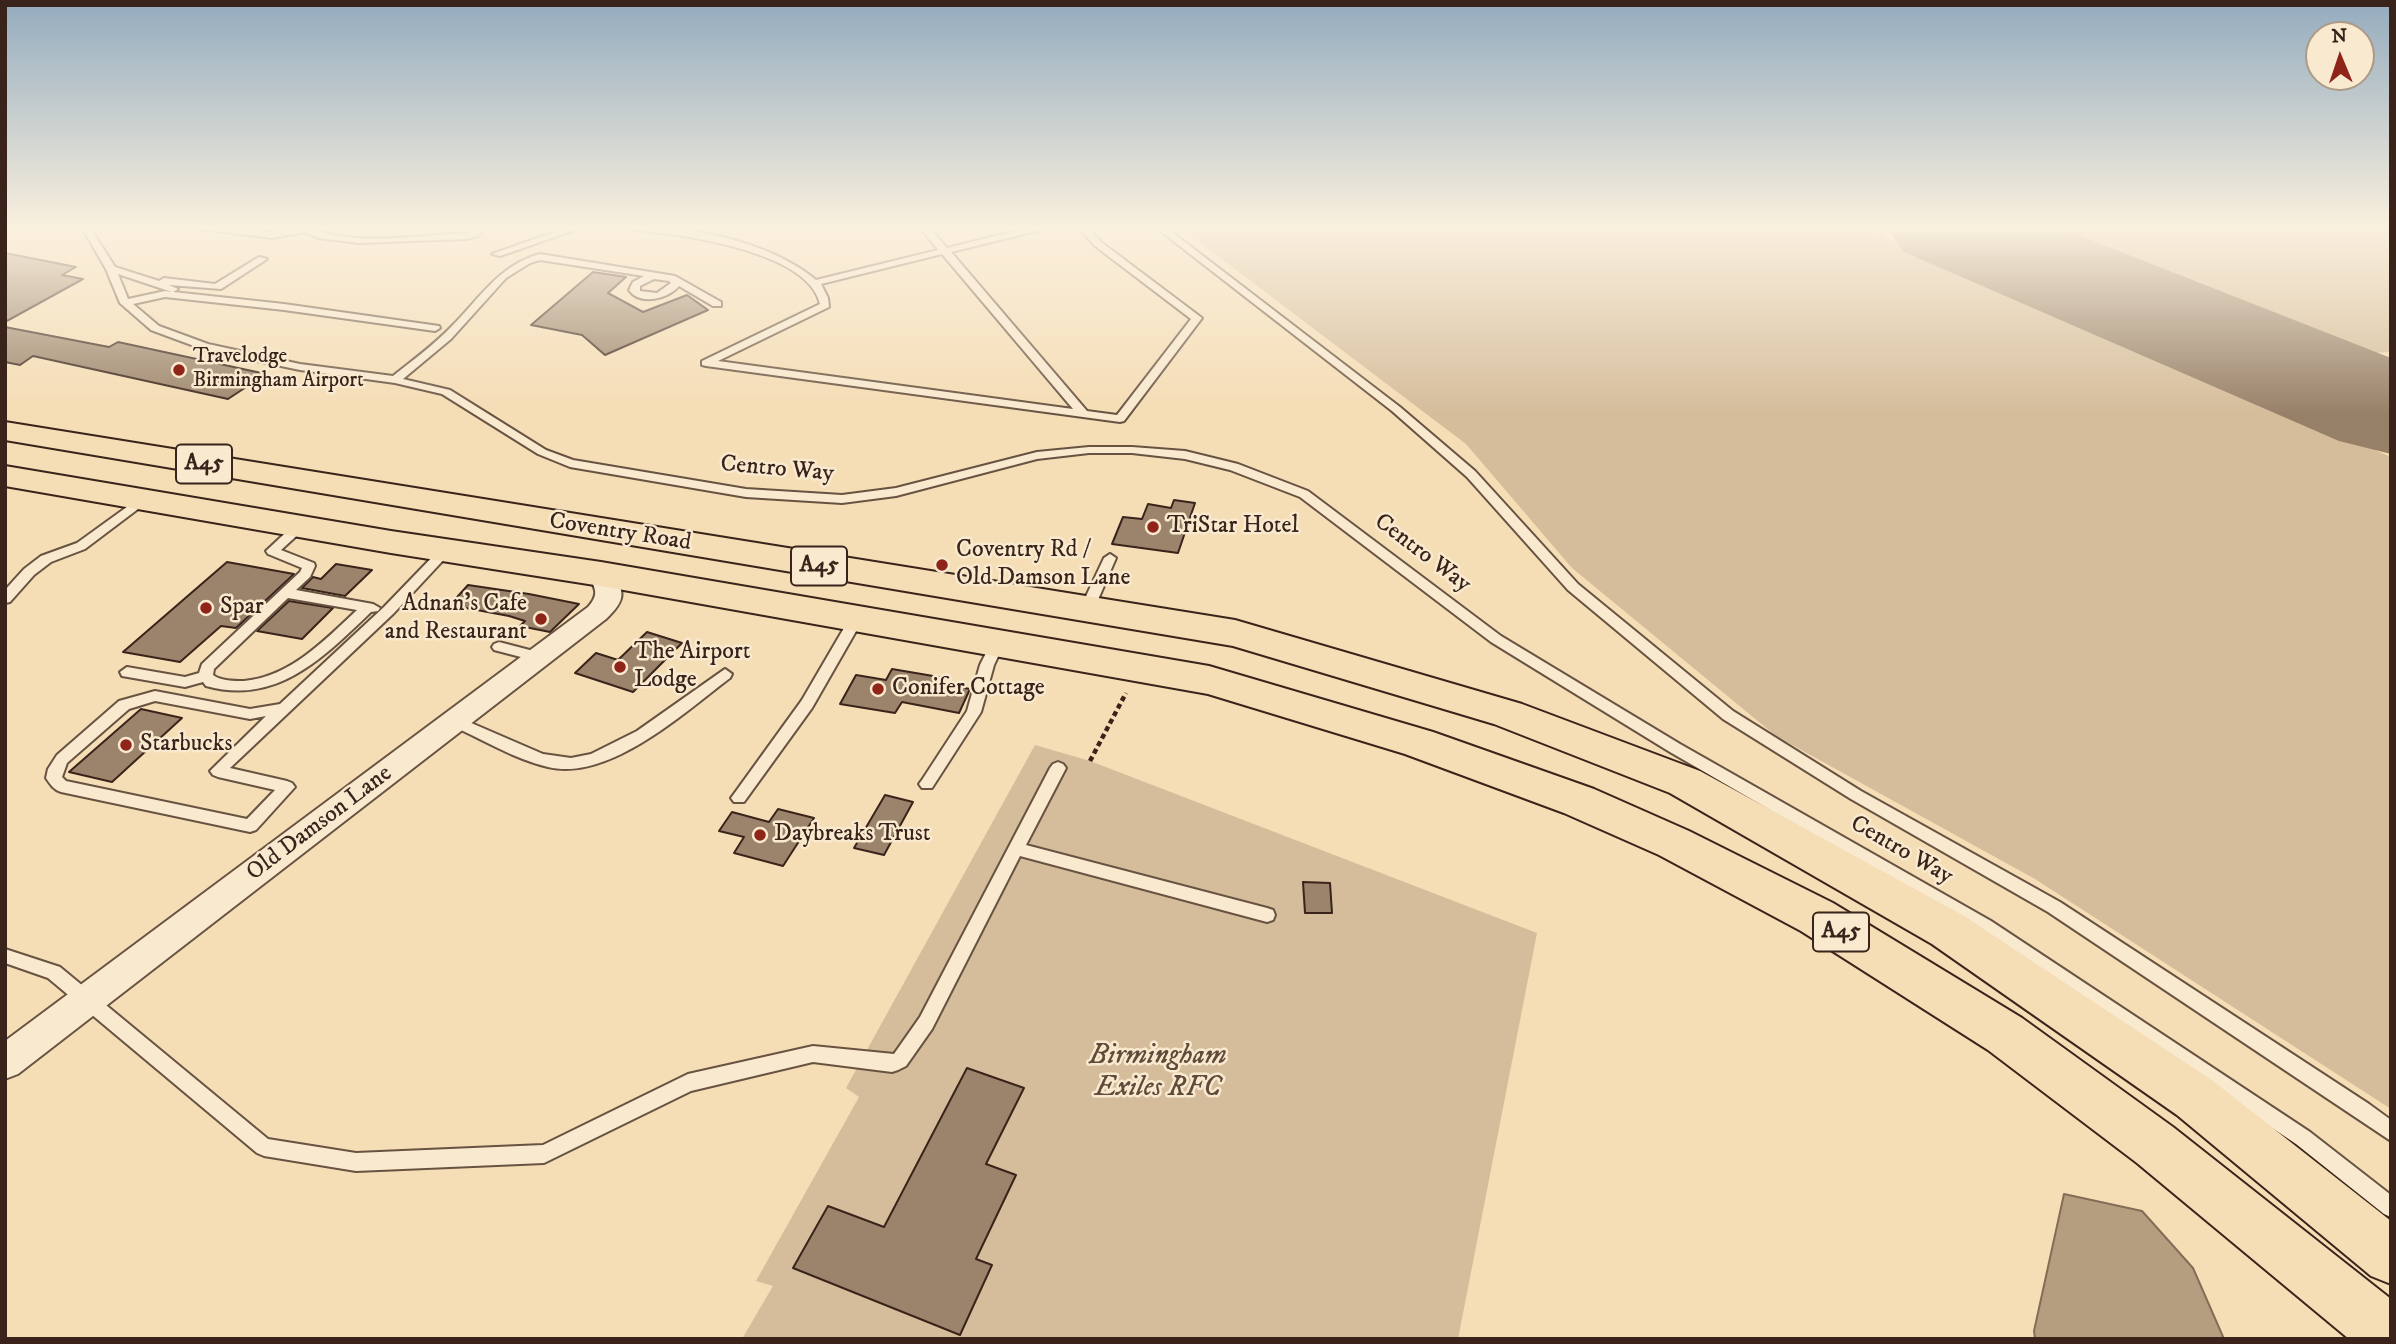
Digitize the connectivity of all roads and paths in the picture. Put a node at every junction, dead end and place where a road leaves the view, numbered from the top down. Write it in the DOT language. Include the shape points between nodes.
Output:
graph roads {
  1 [pos="119,289"];
  2 [pos="178,289"];
  3 [pos="491,289"];
  4 [pos="635,289"];
  5 [pos="672,289"];
  6 [pos="690,289"];
  7 [pos="819,289"];
  8 [pos="976,289"];
  9 [pos="1158,289"];
  10 [pos="1240,289"];
  11 [pos="243,302"];
  12 [pos="125,303"];
  13 [pos="717,304"];
  14 [pos="435,328"];
  15 [pos="395,380"];
  16 [pos="1083,414"];
  17 [pos="5,431"];
  18 [pos="5,475"];
  19 [pos="142,500"];
  20 [pos="299,527"];
  21 [pos="445,551"];
  22 [pos="1110,558"];
  23 [pos="601,574"];
  24 [pos="285,593"];
  25 [pos="5,599"];
  26 [pos="368,607"];
  27 [pos="1087,609"];
  28 [pos="388,610"];
  29 [pos="856,619"];
  30 [pos="997,644"];
  31 [pos="499,647"];
  32 [pos="541,657"];
  33 [pos="127,672"];
  34 [pos="726,674"];
  35 [pos="206,676"];
  36 [pos="1115,687"];
  37 [pos="284,708"];
  38 [pos="455,721"];
  39 [pos="1090,761"];
  40 [pos="1058,768"];
  41 [pos="927,784"];
  42 [pos="739,798"];
  43 [pos="1016,849"];
  44 [pos="1267,915"];
  45 [pos="5,956"];
  46 [pos="88,1002"];
  47 [pos="5,1062"];
  48 [pos="2391,1132"];
  49 [pos="2391,1207"];
  50 [pos="2391,1256"];
  51 [pos="2391,1336"];
  1 -- 12 [label="lane"];
  2 -- 11 [label="lane"];
  3 -- 15 [label="lane" via="452,332"];
  4 -- 5 [label="lane" via="646,296"];
  6 -- 13 [label="lane"];
  7 -- 16 [label="lane" via="825,305 706,363"];
  8 -- 16 [label="lane"];
  9 -- 16 [label="lane" via="1198,318 1119,419"];
  10 -- 48 [label="lane" via="1396,409 1471,474 1573,587 1728,715 1856,795 2054,907"];
  11 -- 12 [label="lane" via="165,294"];
  11 -- 14 [label="lane"];
  12 -- 15 [label="lane, Centro Way" via="156,328 205,347"];
  15 -- 49 [label="lane, Centro Way" via="446,392 511,435 570,463 746,493 842,499 896,492 1037,456 1132,450 1185,455 1234,467 1304,494 1496,639 1985,926 2303,1138"];
  17 -- 27 [label="highway, Coventry Road / A45"];
  18 -- 19 [label="highway, Coventry Road / A45"];
  19 -- 20 [label="highway, Coventry Road / A45"];
  19 -- 25 [label="lane" via="81,546 37,565"];
  20 -- 21 [label="highway, Coventry Road / A45"];
  20 -- 24 [label="lane" via="272,551 309,566"];
  21 -- 23 [label="highway, Coventry Road / A45"];
  21 -- 28 [label="lane"];
  22 -- 27 [label="lane"];
  23 -- 29 [label="highway, Coventry Road / A45"];
  23 -- 32 [label="street, Old Damson Lane" via="610,592 608,602"];
  24 -- 26 [label="lane"];
  24 -- 35 [label="lane" via="217,656"];
  26 -- 28 [label="lane"];
  26 -- 35 [label="lane" via="325,647 289,674 264,685 237,688 211,682"];
  27 -- 50 [label="highway, Coventry Road / A45" via="1235,633 1508,714 1685,782 1959,938 2195,1097"];
  28 -- 37 [label="lane"];
  29 -- 30 [label="highway, Coventry Road / A45"];
  29 -- 42 [label="lane" via="807,704"];
  30 -- 41 [label="lane" via="974,712"];
  30 -- 51 [label="highway, Coventry Road / A45" via="1209,680 1419,743 1579,801 1674,843 1817,917 2005,1034 2155,1145"];
  31 -- 32 [label="lane"];
  32 -- 38 [label="street, Old Damson Lane"];
  33 -- 35 [label="lane" via="185,682"];
  34 -- 38 [label="lane" via="627,746 573,762 552,762"];
  36 -- 39 [label="path" via="1127,689"];
  37 -- 37 [label="lane" via="218,771 287,787 250,826 61,786 54,778 62,759 124,705 138,699 155,696 250,715"];
  38 -- 46 [label="street, Old Damson Lane"];
  40 -- 43 [label="lane"];
  43 -- 44 [label="lane"];
  43 -- 46 [label="lane" via="926,1023 900,1060 892,1063 813,1054 688,1083 544,1154 356,1162 264,1147"];
  45 -- 46 [label="lane" via="54,972"];
  46 -- 47 [label="street, Old Damson Lane"];
}
